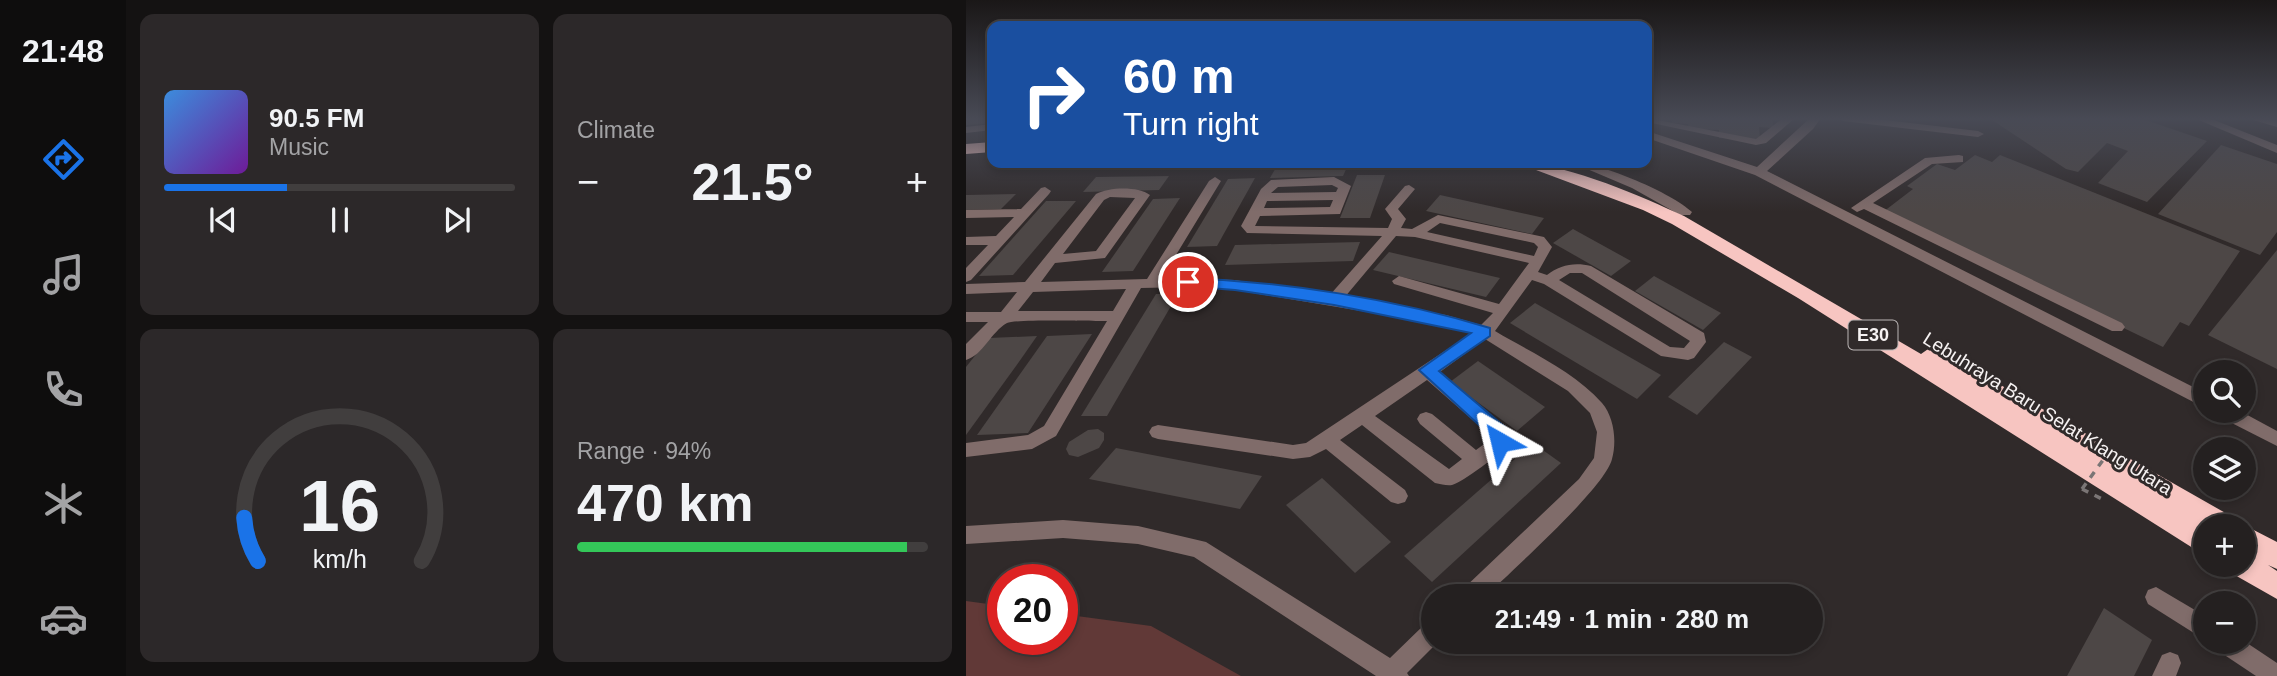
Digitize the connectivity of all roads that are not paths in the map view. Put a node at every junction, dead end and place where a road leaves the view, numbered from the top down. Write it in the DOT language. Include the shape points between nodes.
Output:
graph roads {
  1 [pos="1693,150"];
  2 [pos="1784,150"];
  3 [pos="987,158"];
  4 [pos="1959,159"];
  5 [pos="966,160"];
  6 [pos="1539,168"];
  7 [pos="1575,168"];
  8 [pos="1592,168"];
  9 [pos="1759,172"];
  10 [pos="1215,181"];
  11 [pos="1409,190"];
  12 [pos="1045,191"];
  13 [pos="1340,196"];
  14 [pos="1262,198"];
  15 [pos="1864,204"];
  16 [pos="1335,211"];
  17 [pos="1255,212"];
  18 [pos="1685,212"];
  19 [pos="1024,213"];
  20 [pos="966,215"];
  21 [pos="1847,215"];
  22 [pos="1330,229"];
  23 [pos="1393,231"];
  24 [pos="1415,233"];
  25 [pos="999,240"];
  26 [pos="966,241"];
  27 [pos="1050,259"];
  28 [pos="1538,261"];
  29 [pos="1530,274"];
  30 [pos="966,277"];
  31 [pos="1399,281"];
  32 [pos="1549,281"];
  33 [pos="1029,286"];
  34 [pos="1143,286"];
  35 [pos="966,289"];
  36 [pos="1334,300"];
  37 [pos="1501,310"];
  38 [pos="1006,316"];
  39 [pos="1118,316"];
  40 [pos="966,317"];
  41 [pos="2117,327"];
  42 [pos="1485,332"];
  43 [pos="966,355"];
  44 [pos="1427,370"];
  45 [pos="2193,395"];
  46 [pos="1363,416"];
  47 [pos="1426,419"];
  48 [pos="2247,423"];
  49 [pos="1158,432"];
  50 [pos="2277,439"];
  51 [pos="1328,441"];
  52 [pos="966,450"];
  53 [pos="1477,461"];
  54 [pos="1398,496"];
  55 [pos="2205,514"];
  56 [pos="2193,534"];
  57 [pos="966,535"];
  58 [pos="2256,544"];
  59 [pos="2277,556"];
  60 [pos="2256,573"];
  61 [pos="1484,584"];
  62 [pos="2277,586"];
  63 [pos="2156,597"];
  64 [pos="2193,621"];
  65 [pos="1421,645"];
  66 [pos="2243,654"];
  67 [pos="1394,674"];
  68 [pos="2276,676"];
  1 -- 9 [label="street"];
  2 -- 9 [label="street"];
  3 -- 5 [label="highway"];
  4 -- 15 [label="street" via="1929,161"];
  6 -- 56 [label="highway, Lebuhraya Baru Selat Klang Utara / E30" via="1678,220 1805,293"];
  7 -- 18 [label="highway, Lebuhraya Baru Selat Klang Utara / E30"];
  8 -- 18 [label="street"];
  9 -- 21 [label="street"];
  10 -- 34 [label="street"];
  11 -- 23 [label="street" via="1391,209 1399,219"];
  12 -- 19 [label="street"];
  13 -- 14 [label="street"];
  13 -- 14 [label="street" via="1342,183 1275,183"];
  13 -- 16 [label="street"];
  14 -- 17 [label="street"];
  15 -- 21 [label="street"];
  15 -- 41 [label="street"];
  16 -- 17 [label="street"];
  16 -- 22 [label="street"];
  17 -- 22 [label="street" via="1248,226 1252,230"];
  18 -- 55 [label="highway, Lebuhraya Baru Selat Klang Utara / E30"];
  19 -- 20 [label="street"];
  19 -- 25 [label="street"];
  21 -- 45 [label="street"];
  22 -- 23 [label="street"];
  23 -- 24 [label="street"];
  23 -- 36 [label="street"];
  24 -- 28 [label="street"];
  24 -- 28 [label="street" via="1438,219 1539,240 1545,247"];
  25 -- 26 [label="street"];
  25 -- 30 [label="street"];
  27 -- 27 [label="street" via="1100,198 1108,193 1144,195 1100,255"];
  27 -- 33 [label="street"];
  28 -- 29 [label="street"];
  29 -- 32 [label="street"];
  29 -- 37 [label="street"];
  31 -- 37 [label="street"];
  32 -- 32 [label="street" via="1560,271 1586,269 1698,337 1698,342 1688,354 1667,352"];
  33 -- 34 [label="street"];
  33 -- 35 [label="street"];
  33 -- 38 [label="street"];
  34 -- 36 [label="street" via="1188,282 1235,285"];
  34 -- 39 [label="street"];
  36 -- 42 [label="street" via="1447,320"];
  37 -- 42 [label="street"];
  38 -- 39 [label="street"];
  38 -- 40 [label="street"];
  38 -- 43 [label="street"];
  39 -- 52 [label="street" via="1050,431 1032,442"];
  42 -- 44 [label="street"];
  42 -- 61 [label="street" via="1574,387 1597,409 1606,432 1603,460 1587,485"];
  44 -- 46 [label="street"];
  44 -- 53 [label="street" via="1500,433 1500,442"];
  46 -- 51 [label="street"];
  46 -- 53 [label="street" via="1442,477 1451,477"];
  47 -- 53 [label="street"];
  48 -- 50 [label="street"];
  49 -- 51 [label="street" via="1293,453"];
  51 -- 54 [label="street"];
  57 -- 67 [label="street" via="1063,529 1138,535 1199,549"];
  58 -- 59 [label="highway"];
  60 -- 62 [label="highway"];
  63 -- 64 [label="street"];
  65 -- 67 [label="street"];
  66 -- 68 [label="street"];
}
